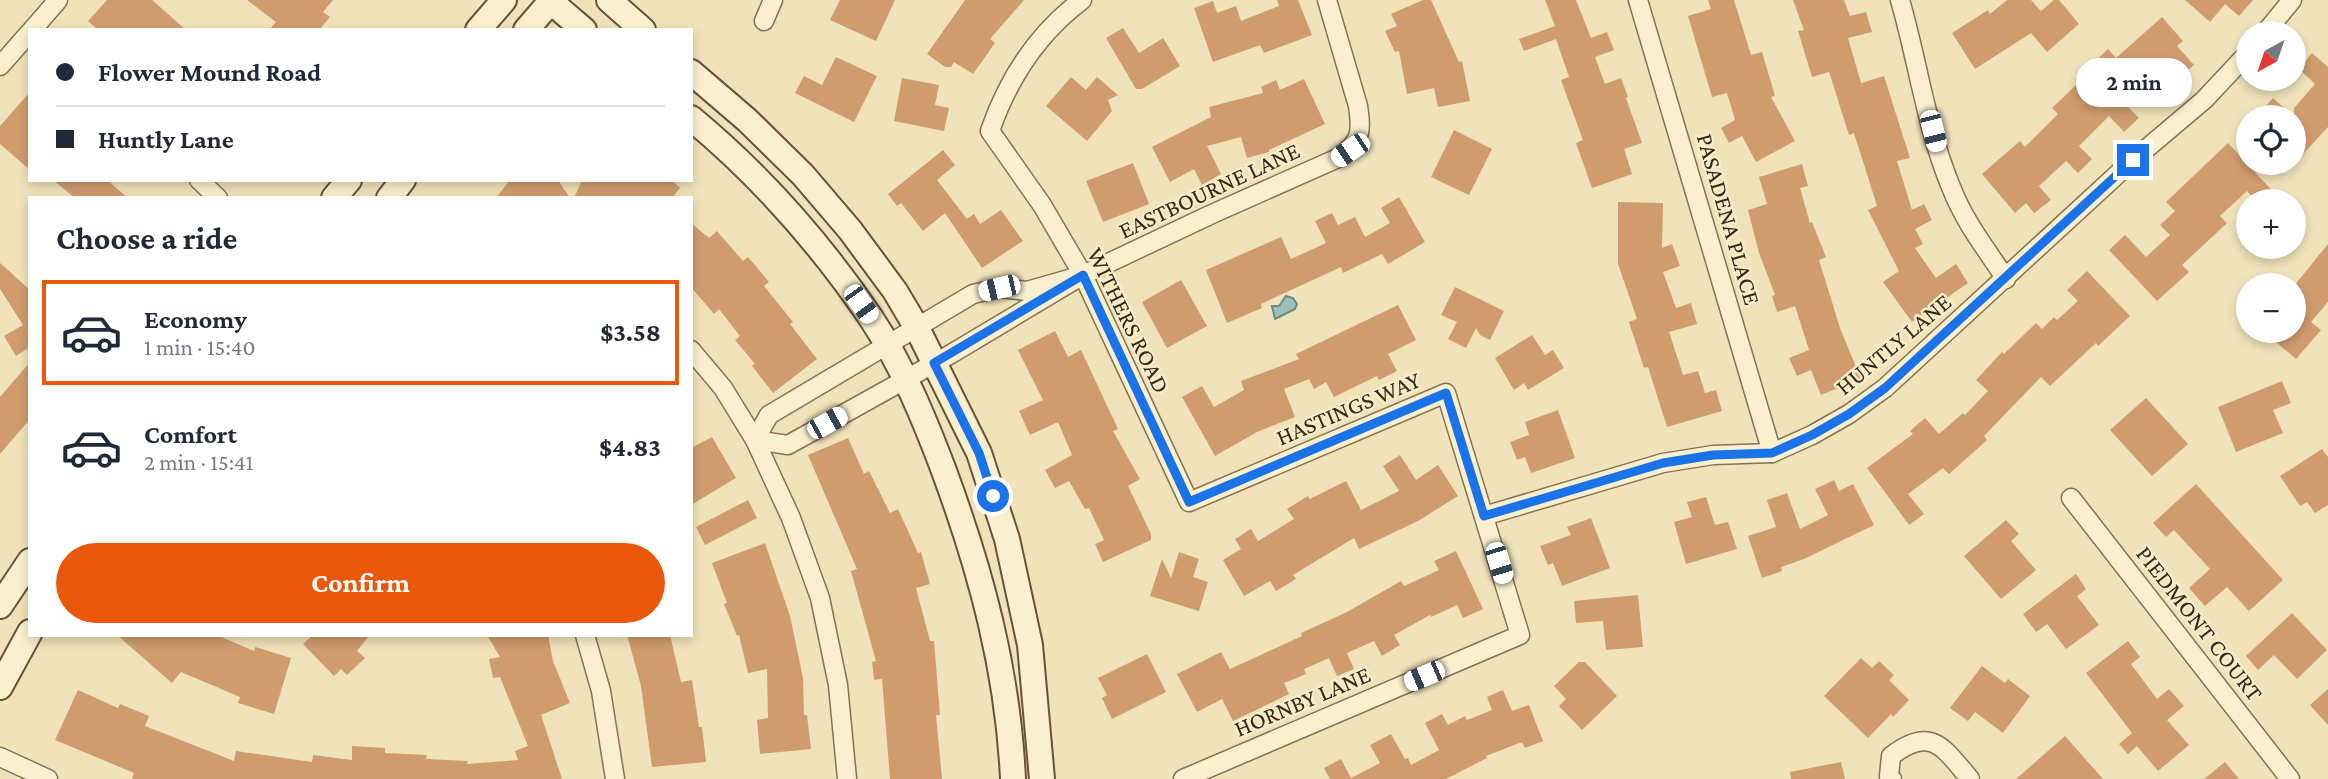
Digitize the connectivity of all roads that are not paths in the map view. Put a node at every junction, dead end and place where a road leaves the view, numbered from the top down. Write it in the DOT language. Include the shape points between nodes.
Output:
graph roads {
  1 [pos="58,0"];
  2 [pos="504,0"];
  3 [pos="551,0"];
  4 [pos="609,0"];
  5 [pos="773,0"];
  6 [pos="1082,0"];
  7 [pos="1327,0"];
  8 [pos="1638,0"];
  9 [pos="2292,0"];
  10 [pos="1903,1"];
  11 [pos="764,21"];
  12 [pos="2275,21"];
  13 [pos="34,28"];
  14 [pos="480,28"];
  15 [pos="528,28"];
  16 [pos="582,28"];
  17 [pos="641,28"];
  18 [pos="28,34"];
  19 [pos="0,66"];
  20 [pos="2236,66"];
  21 [pos="693,74"];
  22 [pos="693,120"];
  23 [pos="201,182"];
  24 [pos="347,182"];
  25 [pos="401,182"];
  26 [pos="216,196"];
  27 [pos="336,196"];
  28 [pos="391,196"];
  29 [pos="1083,275"];
  30 [pos="2006,279"];
  31 [pos="917,328"];
  32 [pos="886,345"];
  33 [pos="693,352"];
  34 [pos="934,363"];
  35 [pos="904,379"];
  36 [pos="755,440"];
  37 [pos="1772,453"];
  38 [pos="2071,498"];
  39 [pos="1189,502"];
  40 [pos="1484,516"];
  41 [pos="28,564"];
  42 [pos="0,607"];
  43 [pos="28,636"];
  44 [pos="586,637"];
  45 [pos="0,687"];
  46 [pos="0,757"];
  47 [pos="48,779"];
  48 [pos="615,779"];
  49 [pos="847,779"];
  50 [pos="1013,779"];
  51 [pos="1042,779"];
  52 [pos="1183,779"];
  53 [pos="1892,779"];
  54 [pos="1970,779"];
  55 [pos="2290,779"];
  1 -- 13 [label="street"];
  2 -- 14 [label="main road"];
  3 -- 15 [label="main road"];
  3 -- 16 [label="main road"];
  4 -- 17 [label="main road"];
  5 -- 11 [label="street"];
  6 -- 29 [label="street, WITHERS ROAD" via="1038,40 1016,74 990,131 1042,205"];
  7 -- 29 [label="street, EASTBOURNE LANE" via="1361,124 1350,150"];
  8 -- 37 [label="street, PASADENA PLACE"];
  9 -- 12 [label="street"];
  10 -- 30 [label="street" via="1951,188 1971,228"];
  18 -- 19 [label="street"];
  20 -- 30 [label="street, HUNTLY LANE"];
  21 -- 31 [label="main road" via="803,175 850,230"];
  22 -- 32 [label="main road" via="782,203 872,319"];
  23 -- 26 [label="street"];
  24 -- 27 [label="main road"];
  25 -- 28 [label="main road"];
  29 -- 31 [label="street, EASTBOURNE LANE" via="1027,291 999,288 973,294"];
  29 -- 34 [label="street, EASTBOURNE LANE"];
  29 -- 39 [label="street, WITHERS ROAD"];
  30 -- 37 [label="street, HUNTLY LANE" via="1885,388 1824,428"];
  31 -- 32 [label="street, EASTBOURNE LANE"];
  31 -- 34 [label="main road"];
  32 -- 35 [label="main road"];
  32 -- 36 [label="street, EASTBOURNE LANE" via="769,415"];
  33 -- 36 [label="street" via="723,388"];
  34 -- 35 [label="street, EASTBOURNE LANE"];
  34 -- 51 [label="main road" via="979,453 1007,539 1030,645"];
  35 -- 36 [label="street, EASTBOURNE LANE" via="788,445"];
  35 -- 50 [label="main road" via="921,410 970,539 997,646"];
  36 -- 49 [label="street" via="791,518 820,598 838,685"];
  37 -- 40 [label="street, HUNTLY LANE" via="1663,463"];
  38 -- 55 [label="street, PIEDMONT COURT"];
  39 -- 40 [label="street, HASTINGS WAY" via="1446,393"];
  40 -- 52 [label="street, HORNBY LANE" via="1520,635"];
  41 -- 42 [label="main road"];
  43 -- 45 [label="main road"];
  44 -- 48 [label="street" via="601,691"];
  46 -- 47 [label="street"];
  53 -- 54 [label="street" via="1891,756 1919,740 1946,750"];
}
